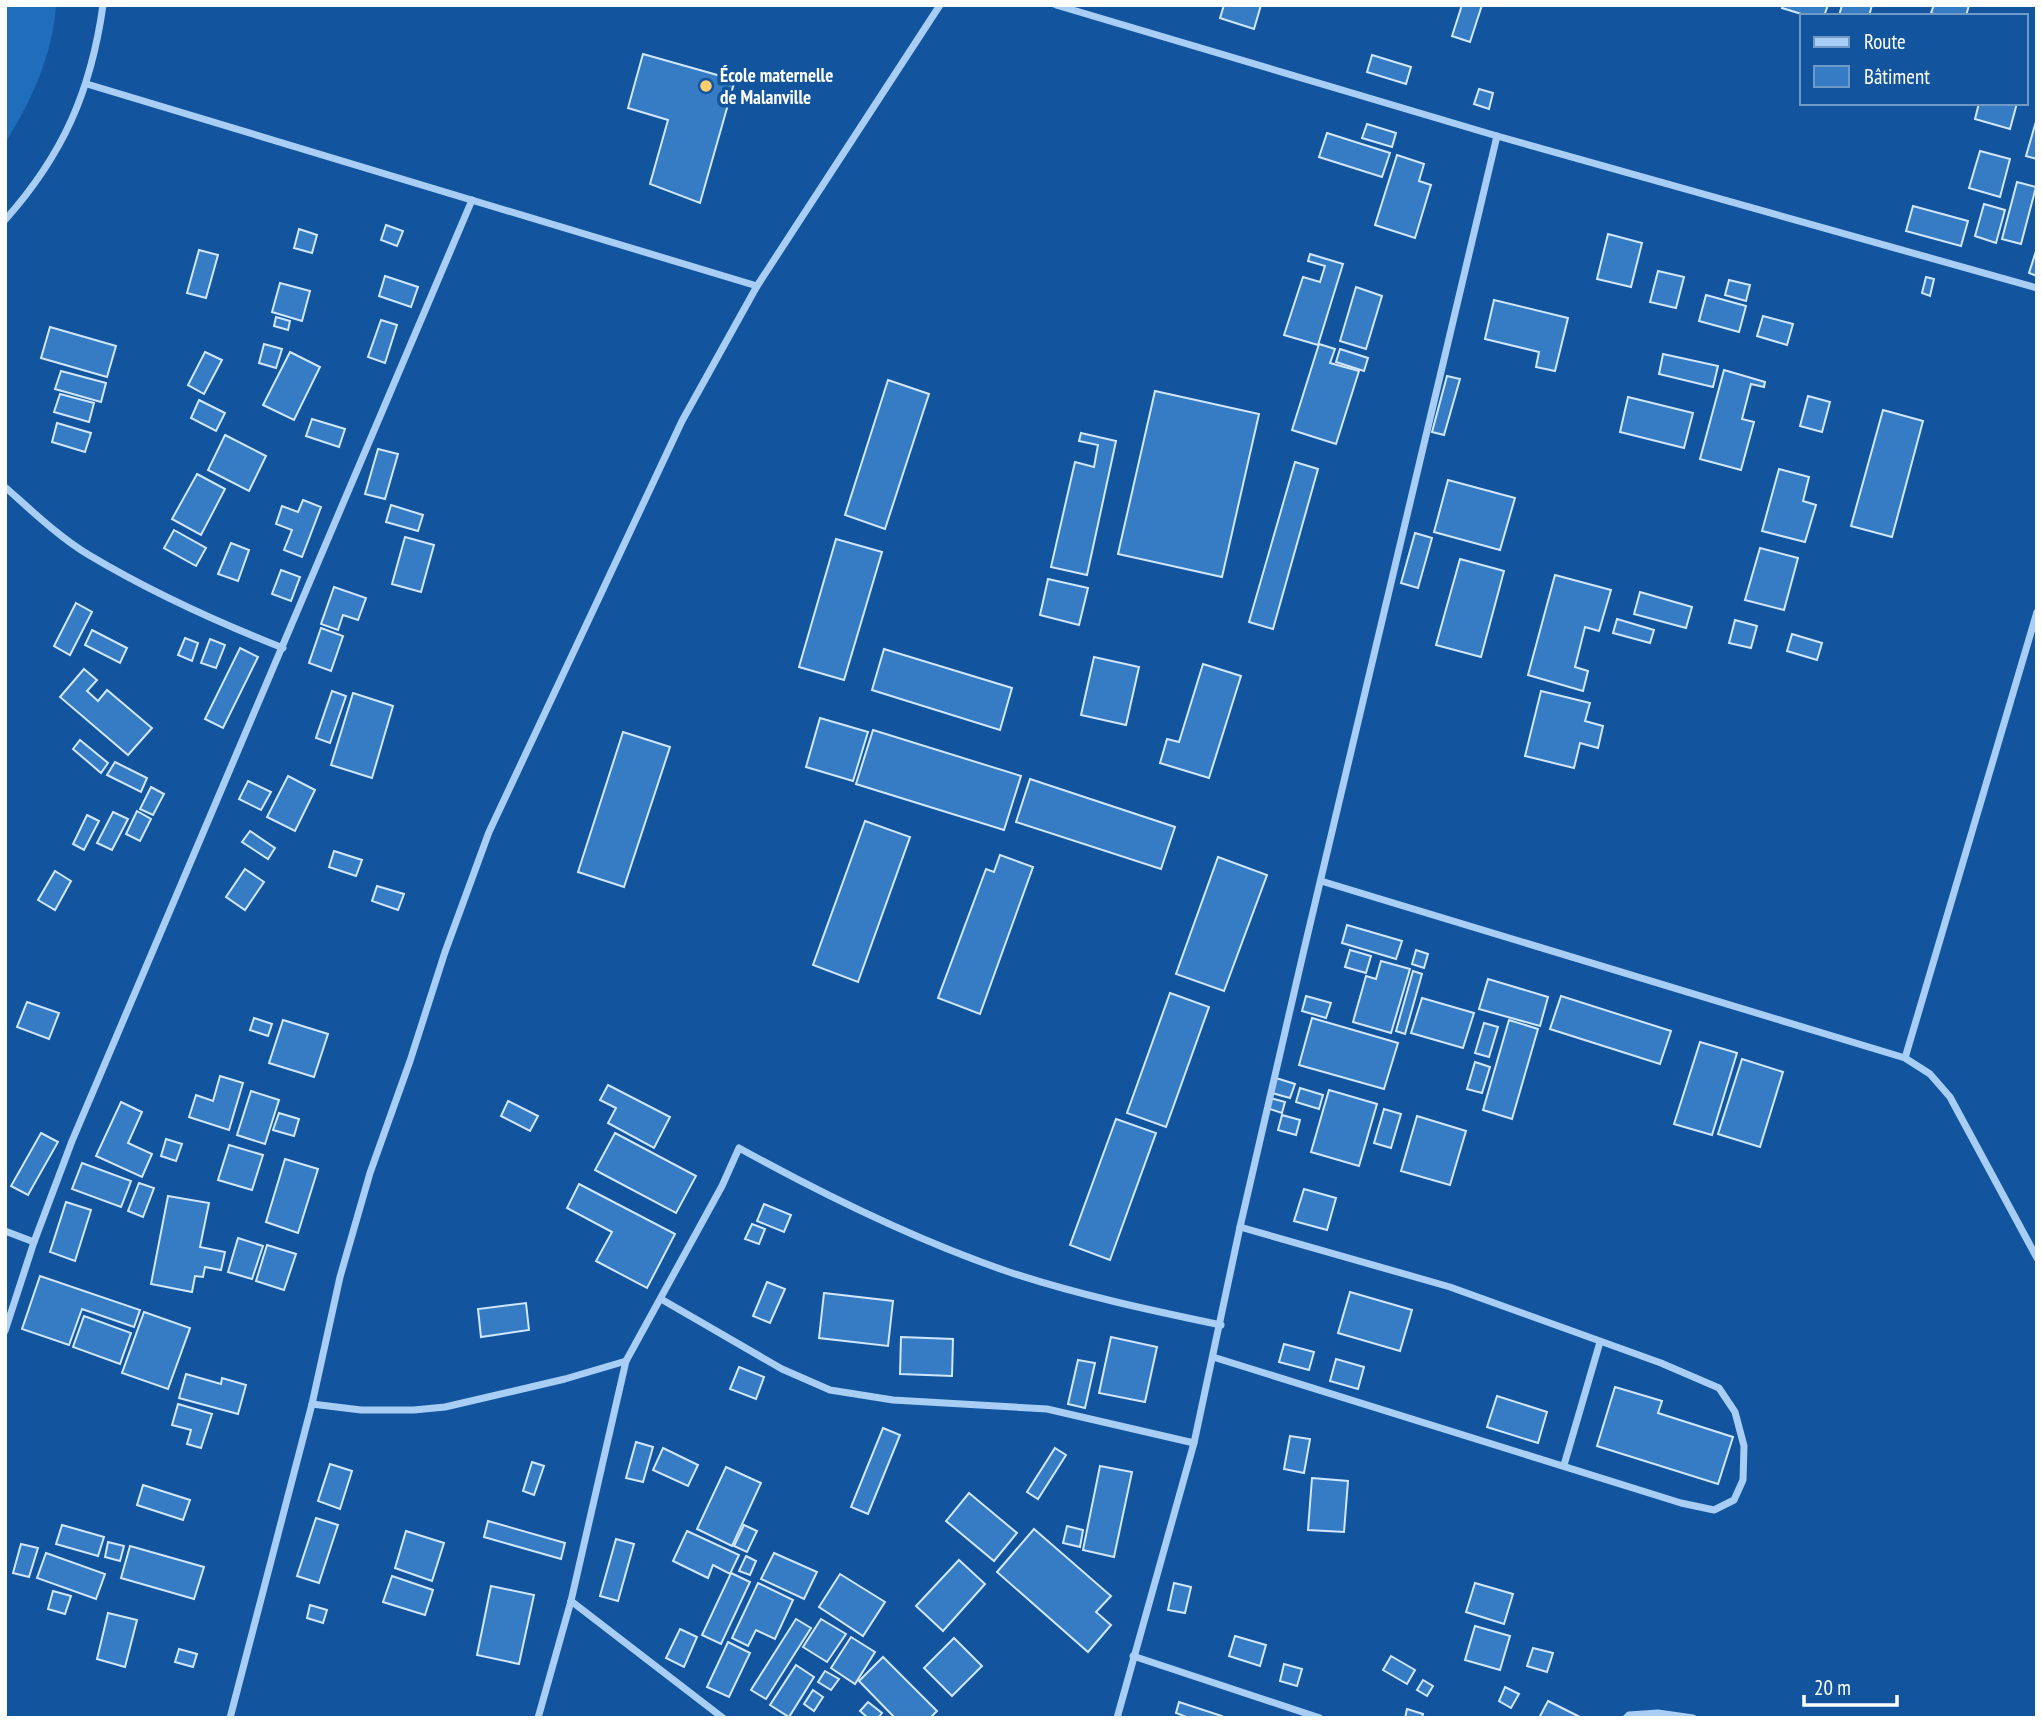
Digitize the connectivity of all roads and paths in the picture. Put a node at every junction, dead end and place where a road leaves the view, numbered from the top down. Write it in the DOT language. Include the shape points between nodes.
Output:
graph roads {
  1 [pos="103,5"];
  2 [pos="940,5"];
  3 [pos="1056,5"];
  4 [pos="87,83"];
  5 [pos="1497,136"];
  6 [pos="472,200"];
  7 [pos="5,220"];
  8 [pos="757,286"];
  9 [pos="2037,288"];
  10 [pos="5,487"];
  11 [pos="2036,615"];
  12 [pos="283,648"];
  13 [pos="1321,881"];
  14 [pos="1905,1058"];
  15 [pos="1240,1227"];
  16 [pos="5,1231"];
  17 [pos="34,1242"];
  18 [pos="2037,1258"];
  19 [pos="662,1299"];
  20 [pos="1221,1325"];
  21 [pos="5,1331"];
  22 [pos="1600,1342"];
  23 [pos="1213,1357"];
  24 [pos="626,1361"];
  25 [pos="312,1404"];
  26 [pos="1194,1443"];
  27 [pos="1564,1465"];
  28 [pos="571,1601"];
  29 [pos="1133,1656"];
  30 [pos="230,1718"];
  31 [pos="538,1718"];
  32 [pos="723,1718"];
  33 [pos="1117,1718"];
  34 [pos="1320,1718"];
  35 [pos="1626,1718"];
  36 [pos="1693,1718"];
  1 -- 4 [label="street"];
  2 -- 8 [label="street"];
  3 -- 5 [label="street"];
  4 -- 6 [label="street"];
  4 -- 7 [label="street" via="52,160"];
  5 -- 9 [label="street"];
  5 -- 13 [label="street"];
  6 -- 8 [label="street"];
  6 -- 12 [label="street"];
  8 -- 25 [label="street" via="682,421 489,832 370,1173 340,1278"];
  10 -- 12 [label="street" via="87,554 222,624"];
  11 -- 14 [label="street"];
  12 -- 17 [label="street" via="72,1141"];
  13 -- 14 [label="street"];
  13 -- 15 [label="street"];
  14 -- 18 [label="street" via="1930,1074 1950,1097"];
  15 -- 20 [label="street"];
  15 -- 22 [label="street" via="1450,1287"];
  16 -- 17 [label="street"];
  17 -- 21 [label="street"];
  19 -- 20 [label="street" via="739,1148 881,1222 1009,1271 1119,1304"];
  19 -- 24 [label="street"];
  19 -- 26 [label="street" via="782,1369 830,1390 893,1400 1046,1409"];
  20 -- 23 [label="street"];
  22 -- 27 [label="street"];
  22 -- 27 [label="street" via="1718,1388 1735,1412 1744,1446 1743,1480 1734,1500 1714,1510"];
  23 -- 26 [label="street"];
  23 -- 27 [label="street"];
  24 -- 25 [label="street" via="444,1407 360,1410"];
  24 -- 28 [label="street"];
  25 -- 30 [label="street"];
  26 -- 29 [label="street"];
  28 -- 31 [label="street"];
  28 -- 32 [label="street"];
  29 -- 33 [label="street"];
  29 -- 34 [label="street"];
  35 -- 36 [label="street" via="1658,1713"];
}
